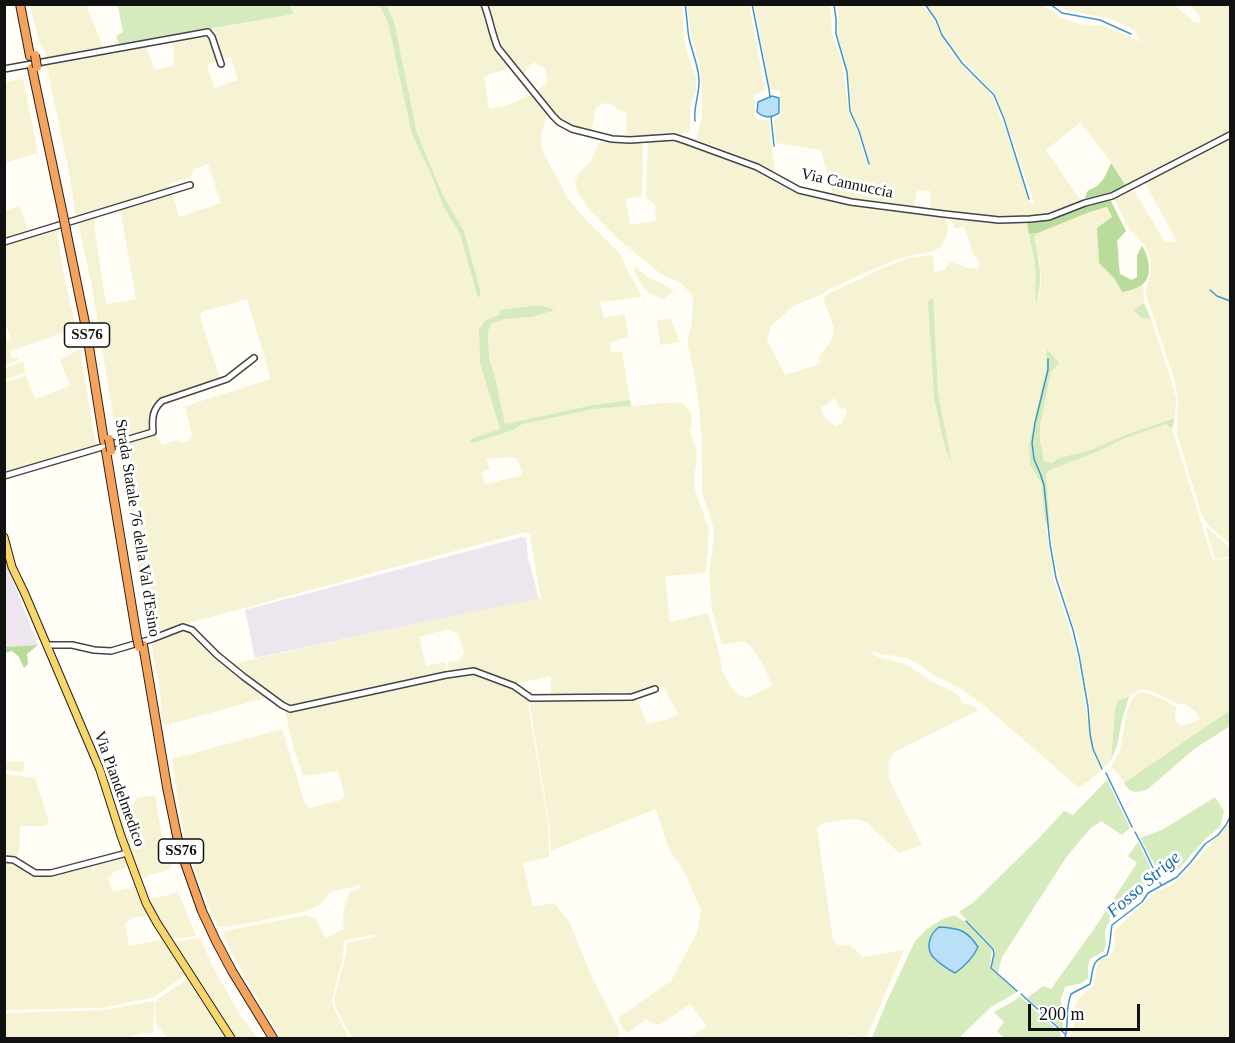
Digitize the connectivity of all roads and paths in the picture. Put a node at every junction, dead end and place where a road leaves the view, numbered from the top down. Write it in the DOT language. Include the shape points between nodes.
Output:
graph roads {
  1 [pos="20,4"];
  2 [pos="25,4"];
  3 [pos="484,4"];
  4 [pos="32,55"];
  5 [pos="221,64"];
  6 [pos="4,69"];
  7 [pos="1230,135"];
  8 [pos="190,185"];
  9 [pos="4,242"];
  10 [pos="254,358"];
  11 [pos="4,476"];
  12 [pos="4,537"];
  13 [pos="140,642"];
  14 [pos="47,645"];
  15 [pos="655,689"];
  16 [pos="127,853"];
  17 [pos="4,859"];
  18 [pos="231,1038"];
  19 [pos="267,1038"];
  20 [pos="273,1038"];
  1 -- 4 [label="highway, Strada Statale 76 della Val d'Esino / SS76"];
  2 -- 4 [label="highway, Strada Statale 76 della Val d'Esino / SS76"];
  3 -- 7 [label="street, Via Cannuccia" via="498,48 559,122 592,135 630,140 674,137 757,166 799,190 851,202 999,220 1049,217 1112,196"];
  4 -- 13 [label="highway, Strada Statale 76 della Val d'Esino / SS76, bridge" via="90,328"];
  5 -- 6 [label="street" via="207,32"];
  8 -- 9 [label="street"];
  10 -- 11 [label="street" via="227,379 162,401 152,417 153,432"];
  12 -- 14 [label="main road, Via Piandelmedico" via="12,567"];
  13 -- 19 [label="highway, Strada Statale 76 della Val d'Esino / SS76" via="162,787 179,862 212,943"];
  13 -- 20 [label="highway, Strada Statale 76 della Val d'Esino / SS76" via="186,868 216,941"];
  14 -- 15 [label="street" via="111,651 183,627 192,630 217,656 290,709 474,671 514,686 531,698 632,697"];
  14 -- 16 [label="main road, Via Piandelmedico" via="100,770"];
  16 -- 17 [label="street" via="51,873 35,873 14,860"];
  16 -- 18 [label="main road, Via Piandelmedico" via="157,923"];
}
